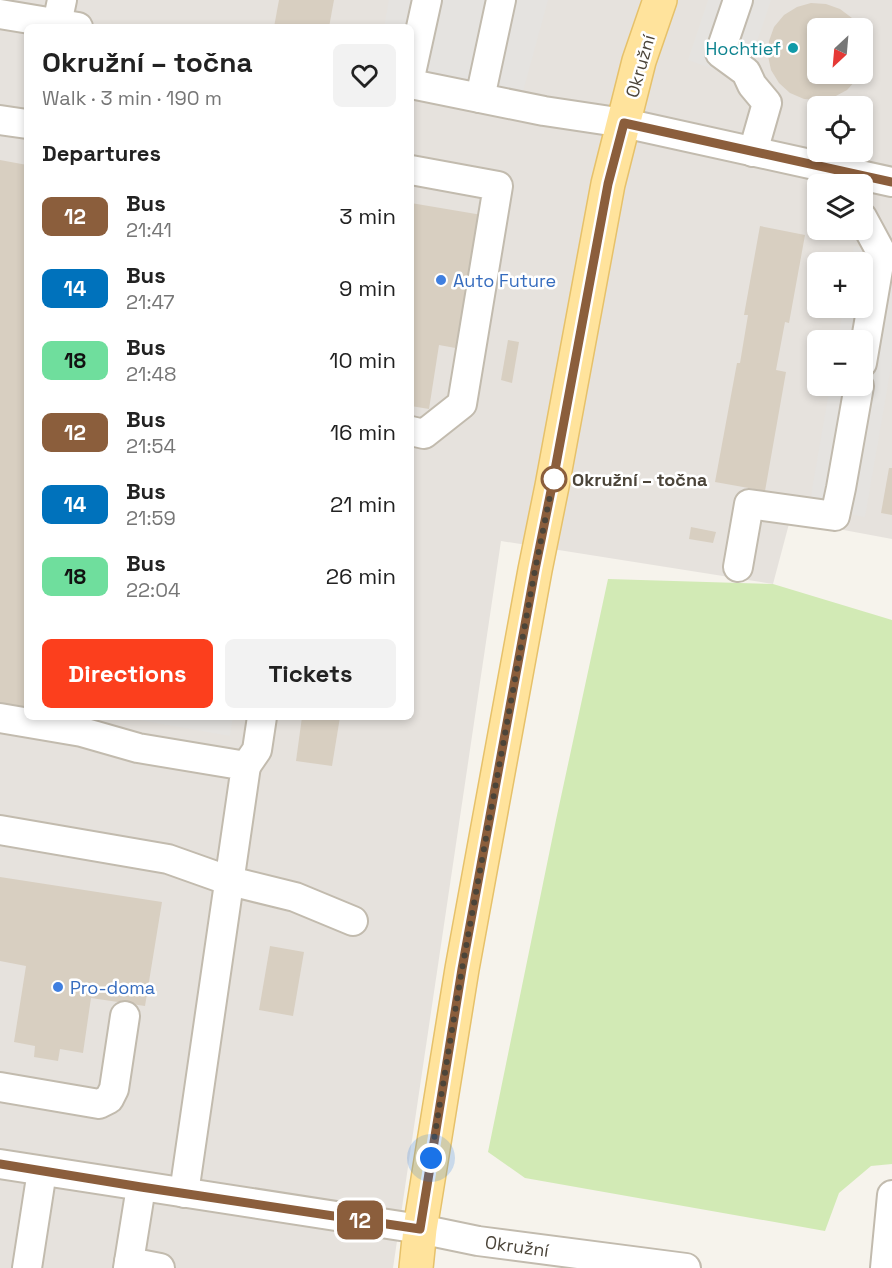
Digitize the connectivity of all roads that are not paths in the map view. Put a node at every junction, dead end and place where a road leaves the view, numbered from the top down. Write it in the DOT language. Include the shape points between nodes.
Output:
graph roads {
  1 [pos="427,0"];
  2 [pos="501,0"];
  3 [pos="660,0"];
  4 [pos="738,0"];
  5 [pos="14,10"];
  6 [pos="66,17"];
  7 [pos="414,59"];
  8 [pos="414,85"];
  9 [pos="480,98"];
  10 [pos="0,120"];
  11 [pos="624,123"];
  12 [pos="24,124"];
  13 [pos="753,152"];
  14 [pos="414,171"];
  15 [pos="831,174"];
  16 [pos="873,180"];
  17 [pos="892,182"];
  18 [pos="873,237"];
  19 [pos="868,330"];
  20 [pos="857,396"];
  21 [pos="414,432"];
  22 [pos="738,567"];
  23 [pos="0,718"];
  24 [pos="24,720"];
  25 [pos="28,720"];
  26 [pos="262,720"];
  27 [pos="83,724"];
  28 [pos="246,766"];
  29 [pos="0,830"];
  30 [pos="230,881"];
  31 [pos="353,921"];
  32 [pos="125,1016"];
  33 [pos="0,1087"];
  34 [pos="0,1164"];
  35 [pos="42,1171"];
  36 [pos="141,1187"];
  37 [pos="184,1194"];
  38 [pos="892,1195"];
  39 [pos="420,1229"];
  40 [pos="129,1265"];
  41 [pos="27,1268"];
  42 [pos="160,1268"];
  43 [pos="416,1268"];
  44 [pos="686,1268"];
  45 [pos="885,1268"];
  1 -- 7 [label="street"];
  2 -- 9 [label="street"];
  3 -- 11 [label="main road, Okružní" via="639,61"];
  4 -- 13 [label="street" via="720,52 747,72 767,103"];
  5 -- 6 [label="street"];
  8 -- 9 [label="street"];
  9 -- 11 [label="street"];
  10 -- 12 [label="street"];
  11 -- 13 [label="street"];
  11 -- 39 [label="main road, Okružní" via="608,184 535,570 462,969"];
  13 -- 15 [label="street"];
  14 -- 21 [label="street" via="498,186 462,404 424,434"];
  16 -- 17 [label="street"];
  18 -- 19 [label="street" via="881,252"];
  20 -- 22 [label="street" via="835,516 749,504"];
  23 -- 24 [label="street"];
  25 -- 27 [label="street"];
  26 -- 28 [label="street" via="257,750"];
  27 -- 28 [label="street" via="138,748"];
  28 -- 30 [label="street"];
  29 -- 30 [label="street" via="168,859"];
  30 -- 31 [label="street" via="295,897"];
  30 -- 37 [label="street"];
  32 -- 33 [label="street" via="114,1089 99,1104"];
  34 -- 35 [label="street"];
  35 -- 36 [label="street"];
  35 -- 41 [label="street"];
  36 -- 37 [label="street"];
  36 -- 40 [label="street"];
  37 -- 39 [label="street"];
  38 -- 45 [label="street"];
  39 -- 43 [label="main road, Okružní"];
  39 -- 44 [label="street, Okružní" via="478,1241"];
  40 -- 42 [label="street"];
}
